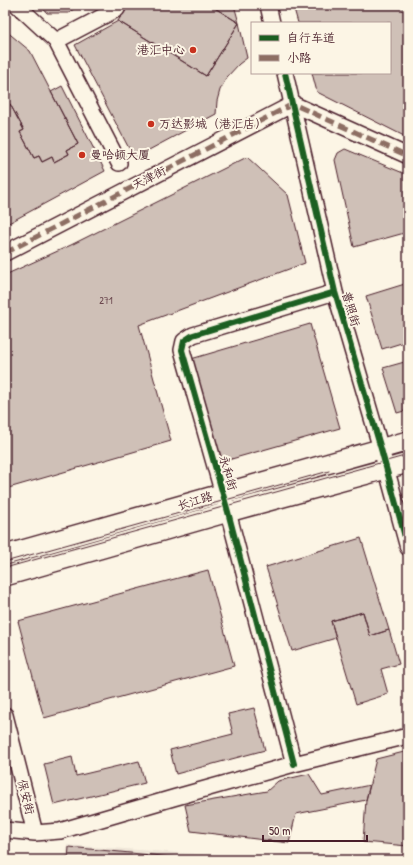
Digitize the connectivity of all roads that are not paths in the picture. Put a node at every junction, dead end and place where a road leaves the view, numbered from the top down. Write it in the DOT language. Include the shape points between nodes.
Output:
graph roads {
  1 [pos="17,5"];
  2 [pos="119,5"];
  3 [pos="268,5"];
  4 [pos="272,22"];
  5 [pos="56,41"];
  6 [pos="285,74"];
  7 [pos="293,104"];
  8 [pos="408,156"];
  9 [pos="119,163"];
  10 [pos="5,253"];
  11 [pos="335,292"];
  12 [pos="408,441"];
  13 [pos="381,449"];
  14 [pos="408,463"];
  15 [pos="386,469"];
  16 [pos="223,493"];
  17 [pos="228,512"];
  18 [pos="408,548"];
  19 [pos="5,555"];
  20 [pos="5,576"];
  21 [pos="5,715"];
  22 [pos="408,736"];
  23 [pos="294,764"];
  24 [pos="5,830"];
  25 [pos="35,833"];
  1 -- 5 [label="street"];
  2 -- 5 [label="street" via="117,9"];
  3 -- 4 [label="street"];
  5 -- 9 [label="street"];
  6 -- 7 [label="street, 普照街"];
  7 -- 8 [label="street"];
  7 -- 10 [label="street, 天津街"];
  7 -- 11 [label="street, 普照街"];
  11 -- 13 [label="street, 普照街"];
  11 -- 16 [label="street, 永和街" via="193,335 184,341 184,359"];
  12 -- 13 [label="main road, 长江路"];
  13 -- 15 [label="street, 普照街"];
  13 -- 16 [label="main road, 长江路"];
  14 -- 15 [label="main road, 长江路"];
  15 -- 17 [label="main road, 长江路"];
  15 -- 18 [label="street, 普照街"];
  16 -- 17 [label="street, 永和街"];
  16 -- 19 [label="main road, 长江路"];
  17 -- 20 [label="main road, 长江路"];
  17 -- 23 [label="street, 永和街"];
  21 -- 25 [label="street, 保安街"];
  22 -- 23 [label="street"];
  23 -- 25 [label="street" via="60,831"];
  24 -- 25 [label="street"];
}
